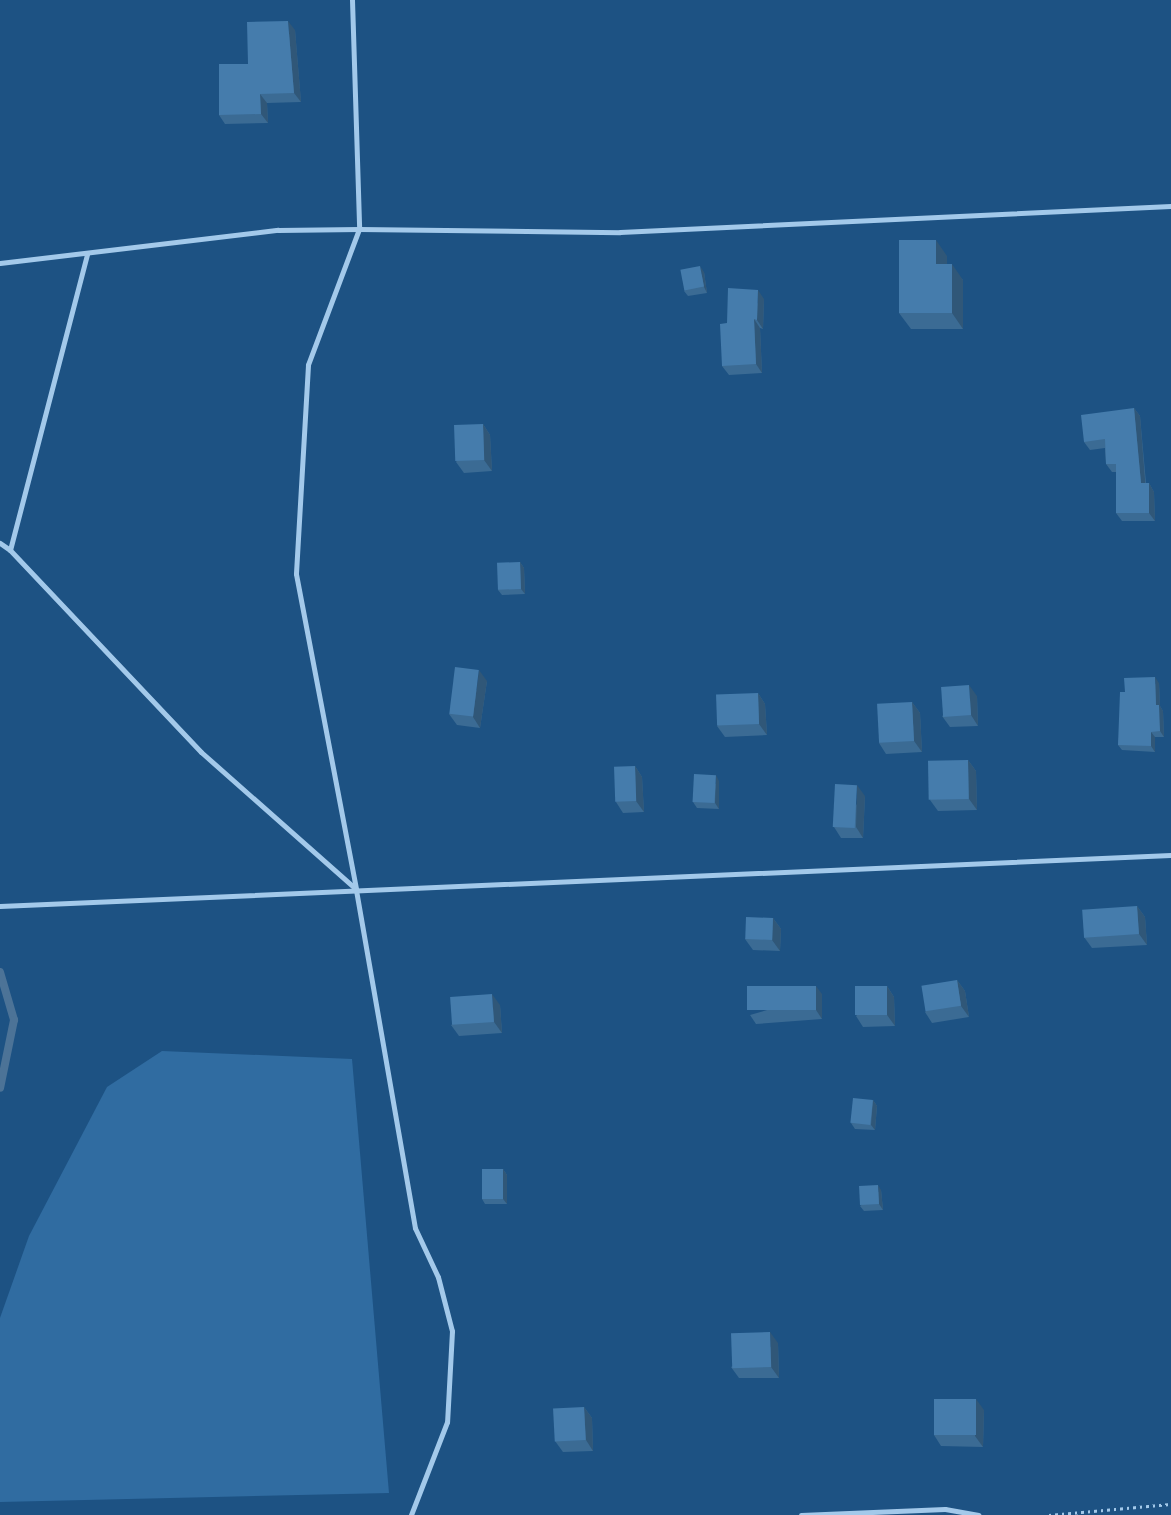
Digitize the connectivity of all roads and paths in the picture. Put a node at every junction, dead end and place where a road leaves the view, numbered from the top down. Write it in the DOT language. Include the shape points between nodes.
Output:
graph roads {
  1 [pos="352,0"];
  2 [pos="1171,206"];
  3 [pos="359,229"];
  4 [pos="87,254"];
  5 [pos="0,263"];
  6 [pos="0,543"];
  7 [pos="10,550"];
  8 [pos="1171,855"];
  9 [pos="356,890"];
  10 [pos="0,906"];
  11 [pos="1171,1504"];
  12 [pos="411,1515"];
  13 [pos="801,1515"];
  14 [pos="978,1515"];
  15 [pos="1050,1515"];
  1 -- 3 [label="street"];
  2 -- 3 [label="street" via="620,232"];
  3 -- 4 [label="street" via="278,230"];
  3 -- 9 [label="street" via="308,365 296,574"];
  4 -- 5 [label="street"];
  4 -- 7 [label="street"];
  6 -- 7 [label="street"];
  7 -- 9 [label="street" via="201,752"];
  8 -- 9 [label="street"];
  9 -- 10 [label="street"];
  9 -- 12 [label="street" via="415,1228 438,1277 452,1331 447,1422"];
  11 -- 15 [label="path"];
  13 -- 14 [label="street" via="945,1509"];
}
